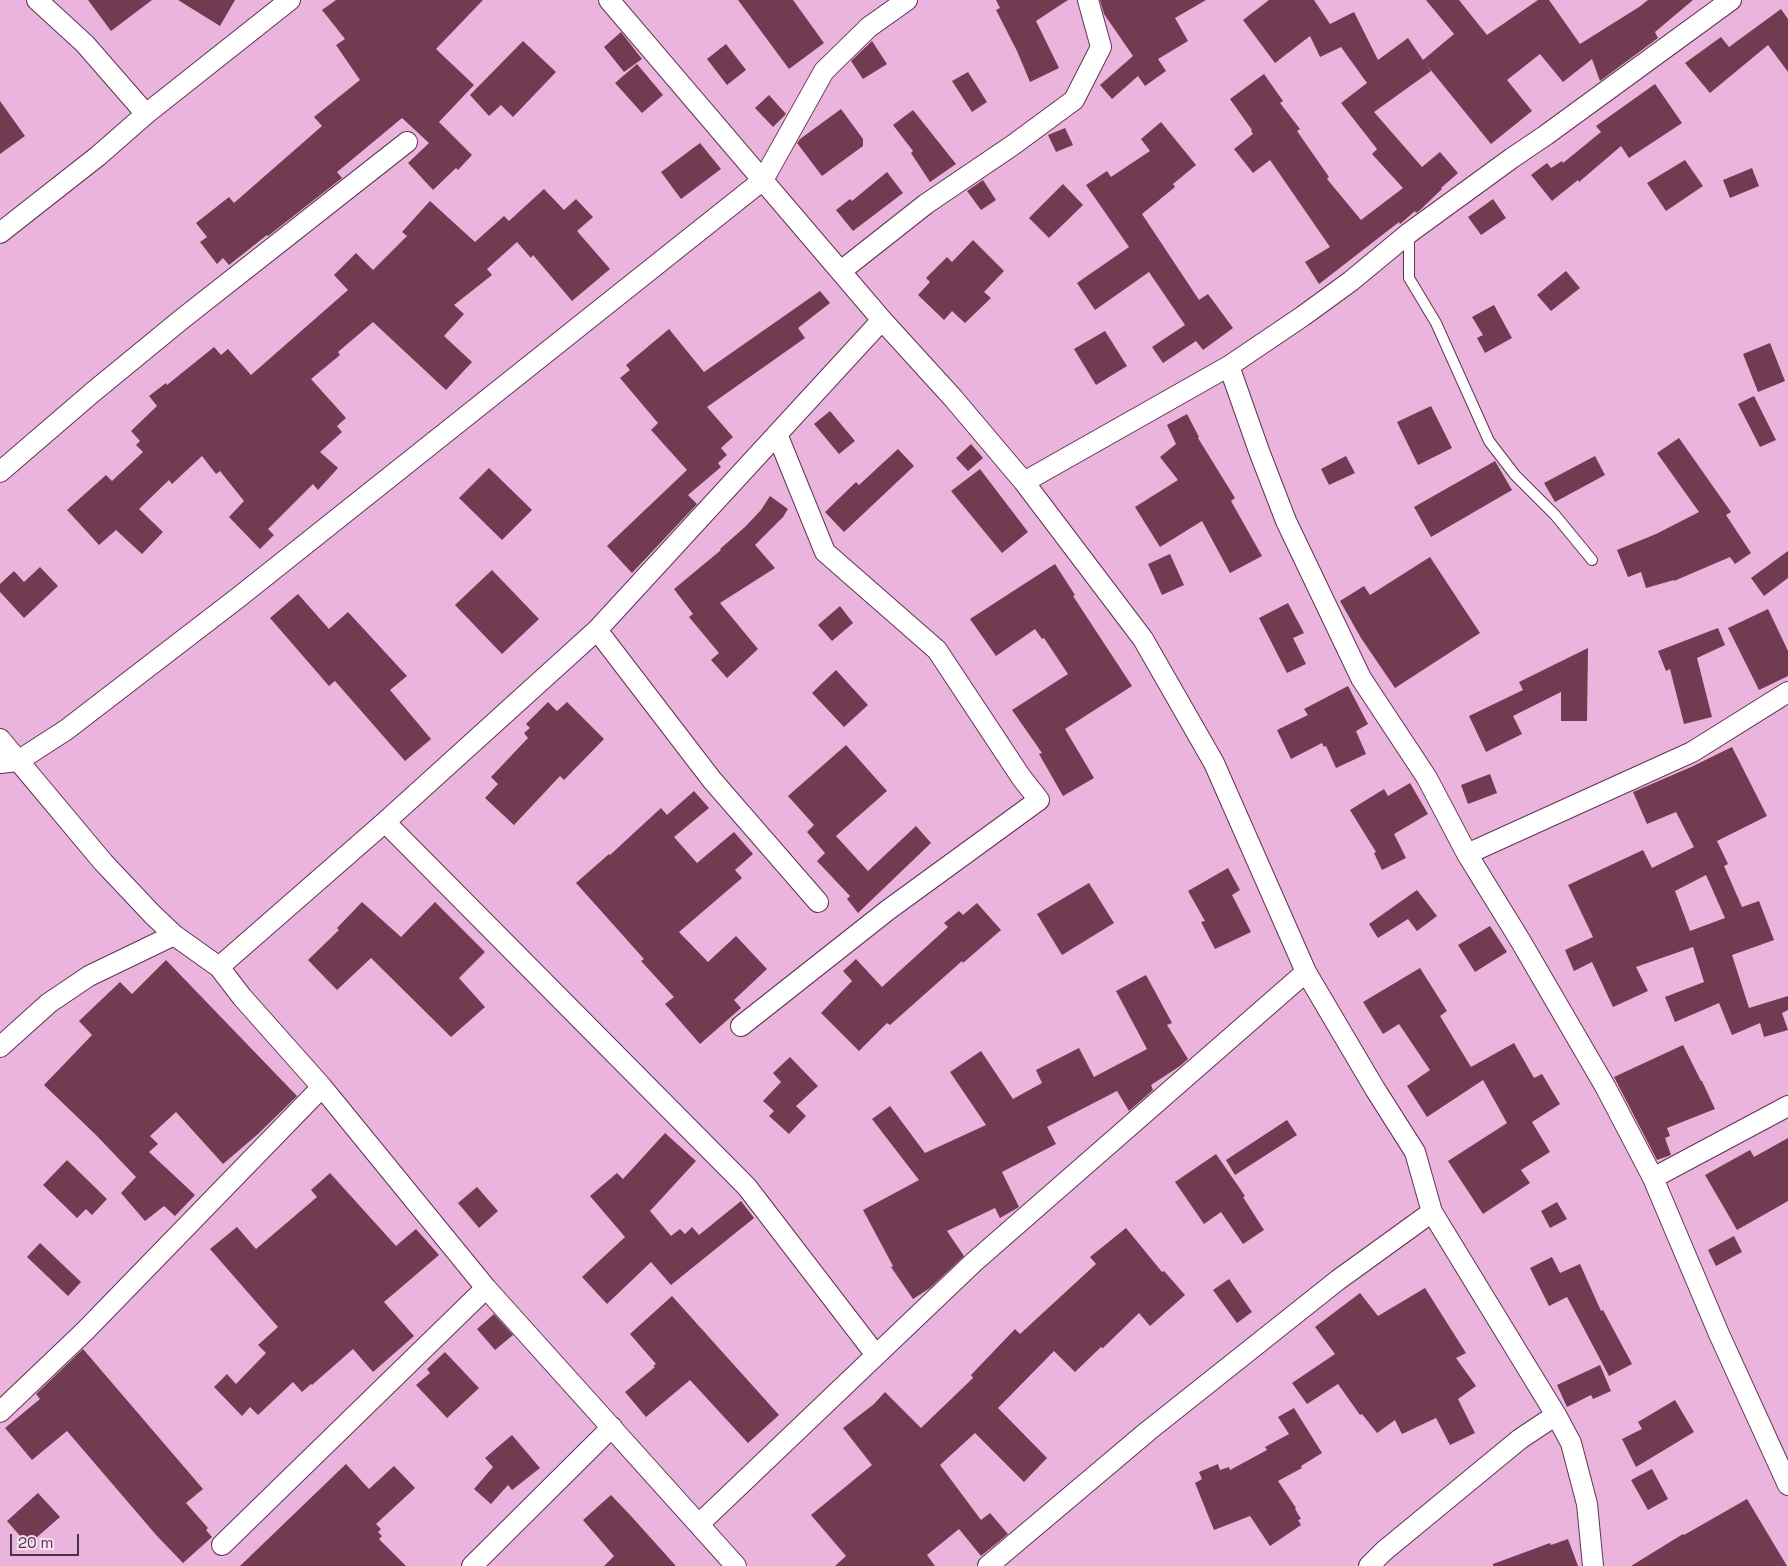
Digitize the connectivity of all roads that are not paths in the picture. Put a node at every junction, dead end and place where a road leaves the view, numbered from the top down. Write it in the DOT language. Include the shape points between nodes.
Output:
graph roads {
  1 [pos="37,0"];
  2 [pos="290,0"];
  3 [pos="609,0"];
  4 [pos="907,0"];
  5 [pos="1088,0"];
  6 [pos="1731,0"];
  7 [pos="146,114"];
  8 [pos="407,142"];
  9 [pos="763,180"];
  10 [pos="0,233"];
  11 [pos="1409,233"];
  12 [pos="841,271"];
  13 [pos="882,320"];
  14 [pos="1230,366"];
  15 [pos="777,434"];
  16 [pos="0,472"];
  17 [pos="1024,482"];
  18 [pos="1592,560"];
  19 [pos="597,630"];
  20 [pos="1788,692"];
  21 [pos="0,739"];
  22 [pos="9,762"];
  23 [pos="385,822"];
  24 [pos="1467,854"];
  25 [pos="818,902"];
  26 [pos="174,935"];
  27 [pos="219,968"];
  28 [pos="1306,972"];
  29 [pos="741,1026"];
  30 [pos="0,1047"];
  31 [pos="322,1087"];
  32 [pos="1788,1106"];
  33 [pos="1653,1178"];
  34 [pos="1432,1212"];
  35 [pos="486,1288"];
  36 [pos="876,1356"];
  37 [pos="0,1412"];
  38 [pos="1556,1415"];
  39 [pos="612,1427"];
  40 [pos="1788,1485"];
  41 [pos="699,1524"];
  42 [pos="222,1545"];
  43 [pos="472,1566"];
  44 [pos="736,1566"];
  45 [pos="988,1566"];
  46 [pos="1369,1566"];
  47 [pos="1593,1566"];
  1 -- 7 [label="street" via="85,44"];
  2 -- 7 [label="street"];
  3 -- 9 [label="street"];
  4 -- 9 [label="street" via="869,27 824,70"];
  5 -- 12 [label="street" via="1101,47 1074,100 926,204"];
  6 -- 11 [label="street"];
  7 -- 10 [label="street"];
  8 -- 16 [label="street" via="182,319"];
  9 -- 12 [label="street"];
  9 -- 22 [label="street" via="66,730"];
  11 -- 14 [label="street" via="1351,281"];
  11 -- 18 [label="lane" via="1409,278 1436,323 1489,441 1515,475 1555,515"];
  12 -- 13 [label="street"];
  13 -- 15 [label="street"];
  13 -- 17 [label="street"];
  14 -- 17 [label="street"];
  14 -- 24 [label="street" via="1258,451 1286,521 1361,678 1427,778"];
  15 -- 19 [label="street"];
  15 -- 29 [label="street" via="825,552 937,650 1039,800 888,910"];
  17 -- 28 [label="street" via="1143,639 1214,763"];
  19 -- 23 [label="street"];
  19 -- 25 [label="street" via="712,780"];
  20 -- 24 [label="street" via="1692,752"];
  21 -- 22 [label="street"];
  22 -- 26 [label="street"];
  23 -- 27 [label="street"];
  23 -- 36 [label="street" via="748,1187"];
  24 -- 33 [label="street" via="1606,1088"];
  26 -- 27 [label="street"];
  26 -- 30 [label="street" via="89,976 49,1002"];
  27 -- 31 [label="street"];
  28 -- 34 [label="street" via="1415,1152"];
  28 -- 36 [label="street" via="974,1262"];
  31 -- 35 [label="street"];
  31 -- 37 [label="street" via="85,1331"];
  32 -- 33 [label="street"];
  33 -- 40 [label="street"];
  34 -- 38 [label="street"];
  34 -- 45 [label="street" via="1338,1280 1148,1431"];
  35 -- 39 [label="street"];
  35 -- 42 [label="street"];
  36 -- 41 [label="street"];
  38 -- 46 [label="street" via="1520,1439"];
  38 -- 47 [label="street" via="1571,1443 1587,1504"];
  39 -- 41 [label="street"];
  39 -- 43 [label="street"];
  41 -- 44 [label="street"];
}
